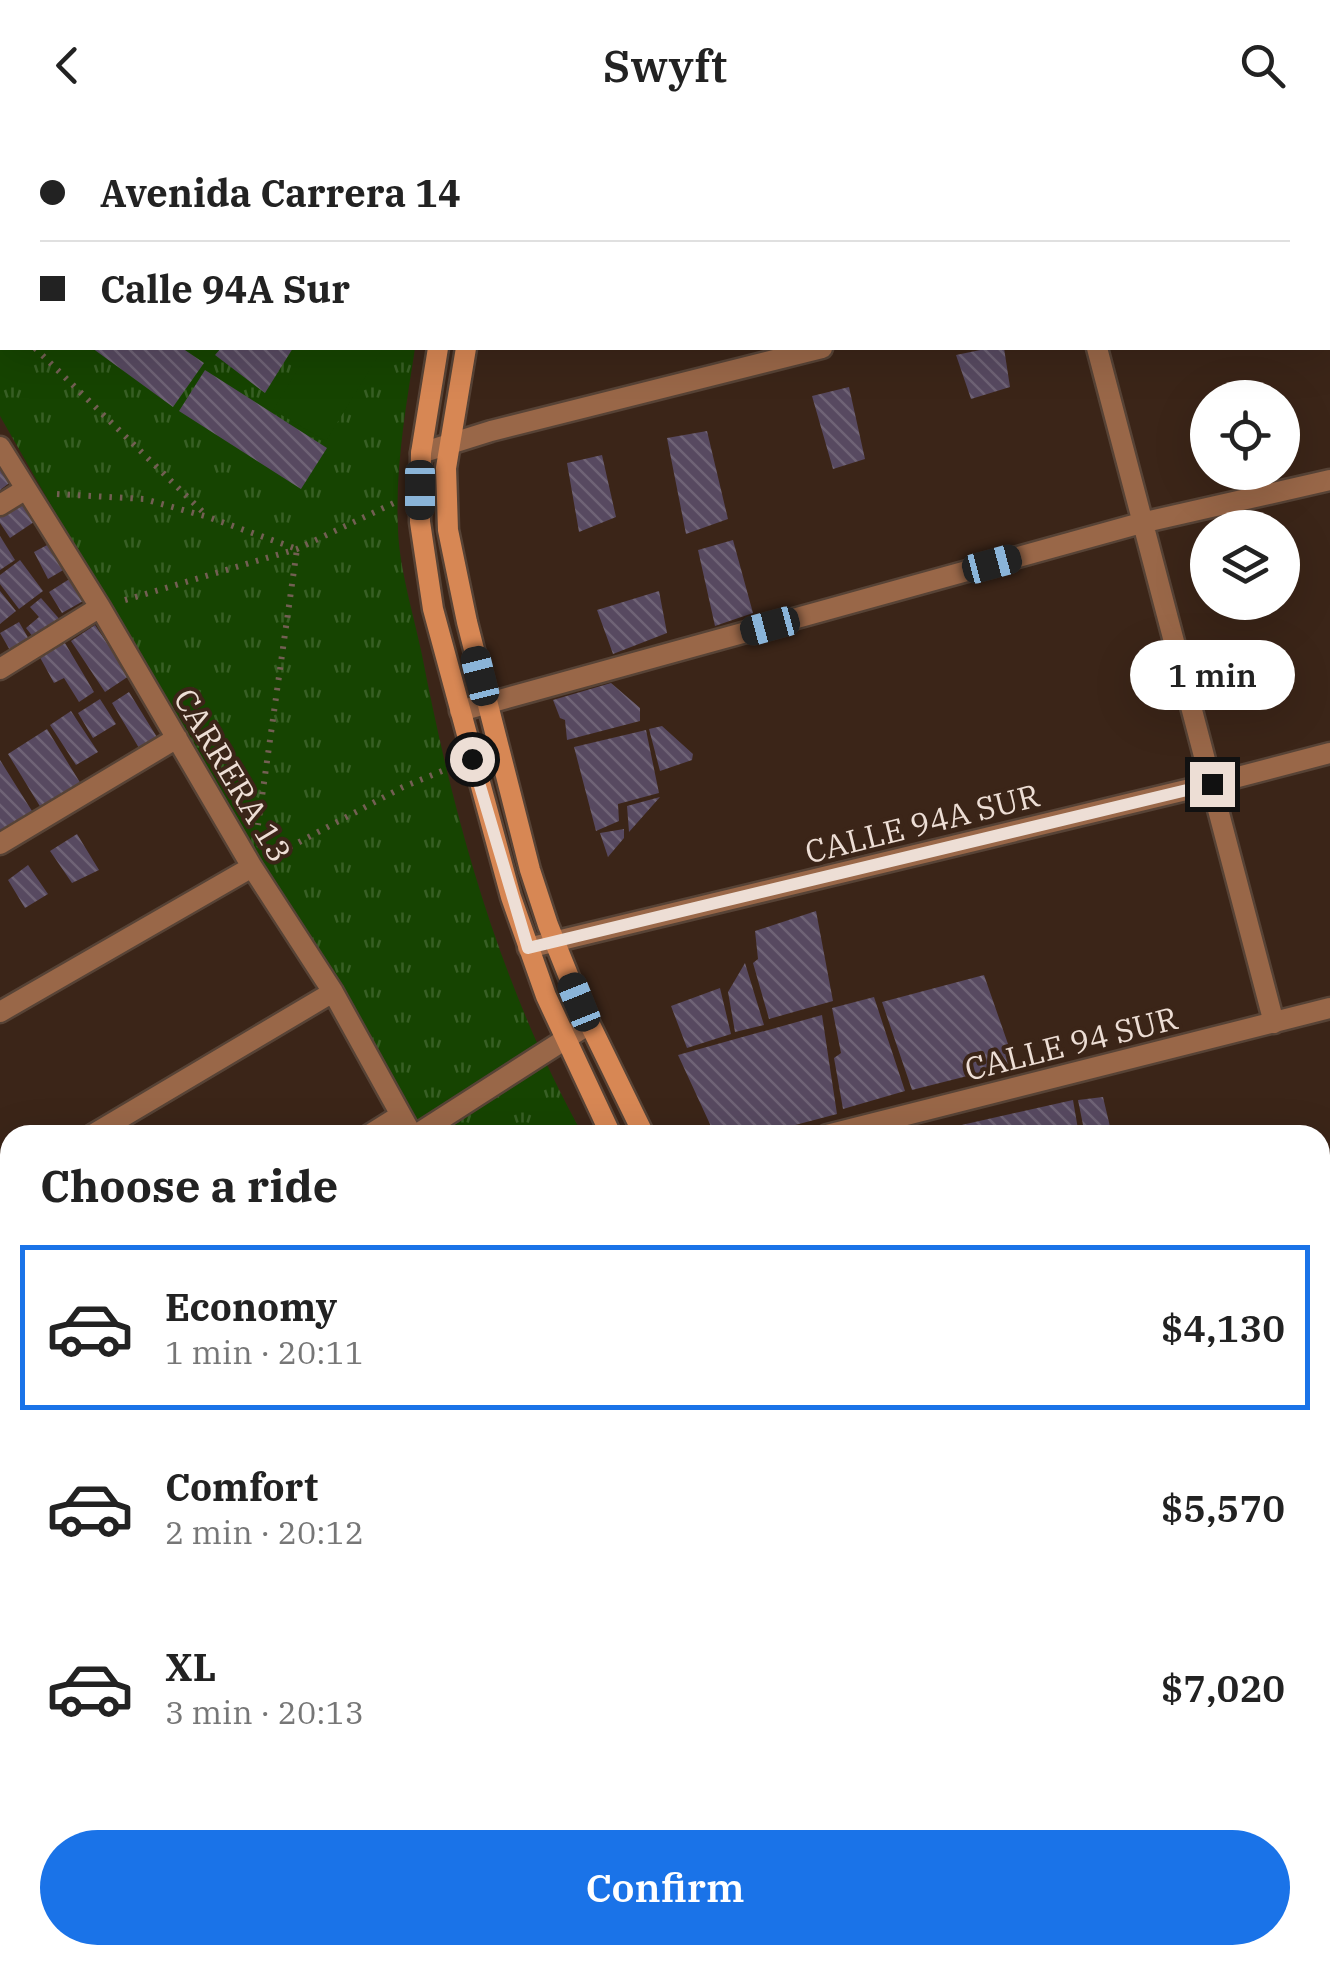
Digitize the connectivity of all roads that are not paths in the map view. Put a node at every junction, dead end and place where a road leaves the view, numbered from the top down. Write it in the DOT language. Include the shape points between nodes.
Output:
graph roads {
  1 [pos="438,350"];
  2 [pos="466,350"];
  3 [pos="814,350"];
  4 [pos="1098,350"];
  5 [pos="447,446"];
  6 [pos="0,447"];
  7 [pos="420,453"];
  8 [pos="1330,480"];
  9 [pos="26,489"];
  10 [pos="0,505"];
  11 [pos="1141,522"];
  12 [pos="100,607"];
  13 [pos="0,669"];
  14 [pos="487,703"];
  15 [pos="460,711"];
  16 [pos="177,738"];
  17 [pos="1330,752"];
  18 [pos="1212,784"];
  19 [pos="0,844"];
  20 [pos="252,867"];
  21 [pos="554,942"];
  22 [pos="528,948"];
  23 [pos="333,992"];
  24 [pos="1330,1008"];
  25 [pos="0,1012"];
  26 [pos="1274,1023"];
  27 [pos="590,1024"];
  28 [pos="566,1039"];
  29 [pos="401,1115"];
  30 [pos="109,1125"];
  31 [pos="385,1125"];
  32 [pos="408,1125"];
  33 [pos="430,1125"];
  34 [pos="607,1125"];
  35 [pos="639,1125"];
  36 [pos="866,1125"];
  1 -- 7 [label="main road"];
  2 -- 5 [label="main road"];
  3 -- 5 [label="street"];
  4 -- 11 [label="street"];
  5 -- 7 [label="street"];
  5 -- 14 [label="main road" via="448,530"];
  6 -- 9 [label="street, CARRERA 13"];
  7 -- 15 [label="main road" via="425,567"];
  8 -- 11 [label="street"];
  9 -- 10 [label="street"];
  9 -- 12 [label="street, CARRERA 13"];
  11 -- 14 [label="street"];
  11 -- 18 [label="street"];
  12 -- 13 [label="street"];
  12 -- 16 [label="street, CARRERA 13"];
  14 -- 15 [label="street"];
  14 -- 21 [label="main road"];
  15 -- 22 [label="main road"];
  16 -- 19 [label="street"];
  16 -- 20 [label="street, CARRERA 13"];
  17 -- 18 [label="street, CALLE 94A SUR"];
  18 -- 21 [label="street, CALLE 94A SUR"];
  18 -- 26 [label="street"];
  20 -- 23 [label="street, CARRERA 13"];
  20 -- 25 [label="street"];
  21 -- 22 [label="street, CALLE 94A SUR"];
  21 -- 27 [label="main road"];
  22 -- 28 [label="main road"];
  23 -- 29 [label="street, CARRERA 13"];
  23 -- 30 [label="street"];
  24 -- 26 [label="street, CALLE 94 SUR"];
  26 -- 36 [label="street, CALLE 94 SUR"];
  27 -- 28 [label="street"];
  27 -- 35 [label="main road"];
  28 -- 33 [label="street"];
  28 -- 34 [label="main road"];
  29 -- 31 [label="street"];
  29 -- 32 [label="street, CARRERA 13"];
}
